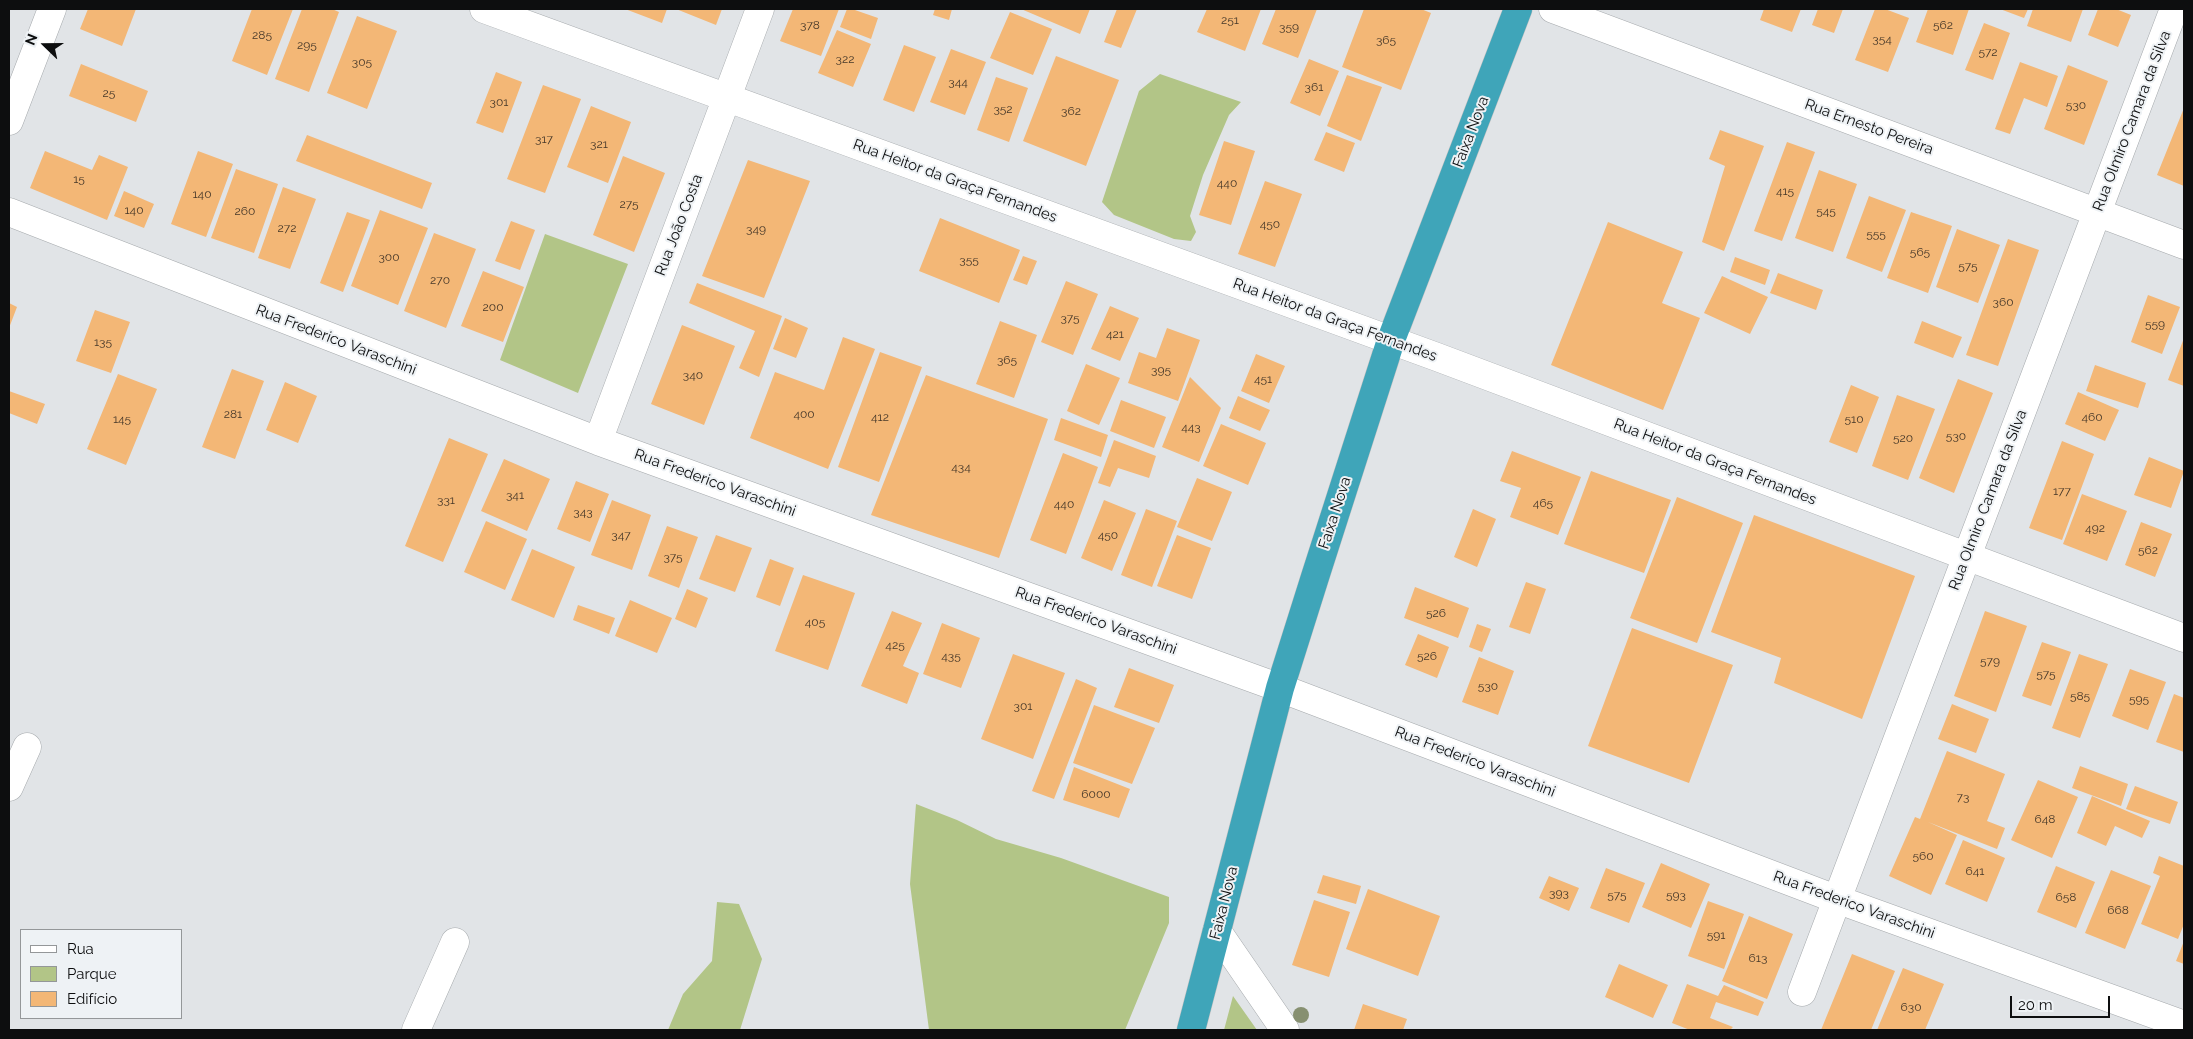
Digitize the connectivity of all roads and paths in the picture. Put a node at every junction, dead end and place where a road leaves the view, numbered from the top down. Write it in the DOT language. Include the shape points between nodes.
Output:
graph roads {
  1 [pos="52,9"];
  2 [pos="484,9"];
  3 [pos="760,9"];
  4 [pos="1518,9"];
  5 [pos="1553,9"];
  6 [pos="2174,9"];
  7 [pos="726,98"];
  8 [pos="9,121"];
  9 [pos="9,212"];
  10 [pos="2097,212"];
  11 [pos="2184,245"];
  12 [pos="1391,340"];
  13 [pos="598,441"];
  14 [pos="1966,556"];
  15 [pos="2184,638"];
  16 [pos="1280,688"];
  17 [pos="27,747"];
  18 [pos="9,787"];
  19 [pos="1836,899"];
  20 [pos="1216,931"];
  21 [pos="455,942"];
  22 [pos="1802,992"];
  23 [pos="2184,1026"];
  24 [pos="416,1030"];
  25 [pos="1191,1030"];
  26 [pos="1285,1030"];
  1 -- 8 [label="street"];
  2 -- 7 [label="street, Rua Heitor da Graça Fernandes"];
  3 -- 7 [label="street, Rua João Costa"];
  4 -- 12 [label="highway, Faixa Nova"];
  5 -- 10 [label="street, Rua Ernesto Pereira"];
  6 -- 10 [label="street, Rua Olmiro Camara da Silva"];
  7 -- 12 [label="street, Rua Heitor da Graça Fernandes"];
  7 -- 13 [label="street, Rua João Costa"];
  9 -- 13 [label="street, Rua Frederico Varaschini"];
  10 -- 11 [label="street, Rua Ernesto Pereira"];
  10 -- 14 [label="street, Rua Olmiro Camara da Silva"];
  12 -- 14 [label="street, Rua Heitor da Graça Fernandes"];
  12 -- 16 [label="highway, Faixa Nova"];
  13 -- 16 [label="street, Rua Frederico Varaschini"];
  14 -- 15 [label="street, Rua Heitor da Graça Fernandes"];
  14 -- 19 [label="street, Rua Olmiro Camara da Silva"];
  16 -- 19 [label="street, Rua Frederico Varaschini"];
  16 -- 20 [label="highway, Faixa Nova"];
  17 -- 18 [label="street"];
  19 -- 22 [label="street, Rua Olmiro Camara da Silva"];
  19 -- 23 [label="street, Rua Frederico Varaschini"];
  20 -- 25 [label="highway, Faixa Nova"];
  20 -- 26 [label="street"];
  21 -- 24 [label="street"];
}
